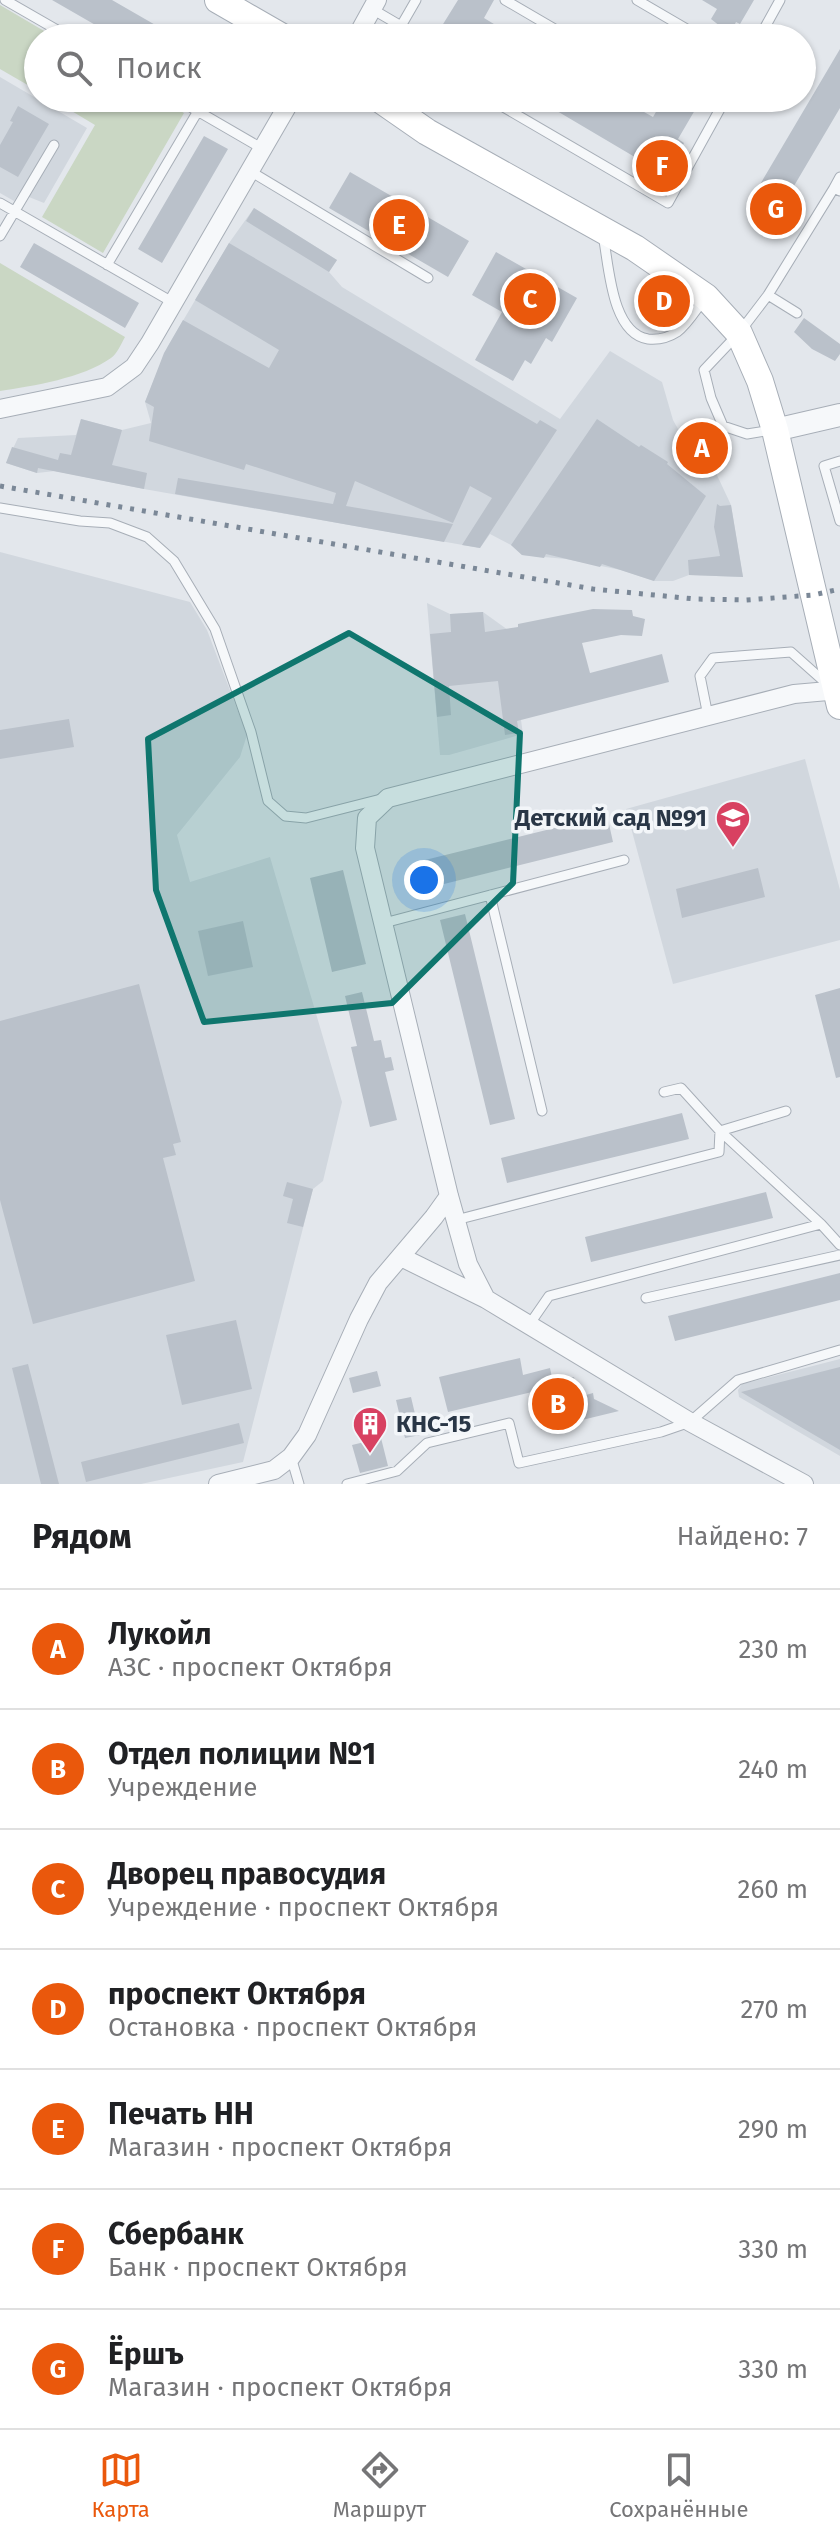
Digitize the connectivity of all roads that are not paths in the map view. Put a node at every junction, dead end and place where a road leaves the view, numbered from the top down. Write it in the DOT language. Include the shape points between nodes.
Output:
graph roads {
  1 [pos="5,0"];
  2 [pos="218,0"];
  3 [pos="416,0"];
  4 [pos="505,0"];
  5 [pos="637,0"];
  6 [pos="780,0"];
  7 [pos="520,4"];
  8 [pos="374,5"];
  9 [pos="47,24"];
  10 [pos="260,24"];
  11 [pos="364,24"];
  12 [pos="398,24"];
  13 [pos="402,24"];
  14 [pos="549,24"];
  15 [pos="677,24"];
  16 [pos="767,24"];
  17 [pos="197,112"];
  18 [pos="200,112"];
  19 [pos="284,112"];
  20 [pos="398,112"];
  21 [pos="512,112"];
  22 [pos="718,112"];
  23 [pos="54,145"];
  24 [pos="263,149"];
  25 [pos="250,171"];
  26 [pos="840,177"];
  27 [pos="837,189"];
  28 [pos="0,203"];
  29 [pos="14,211"];
  30 [pos="602,228"];
  31 [pos="0,236"];
  32 [pos="107,265"];
  33 [pos="428,278"];
  34 [pos="768,295"];
  35 [pos="706,297"];
  36 [pos="174,303"];
  37 [pos="797,313"];
  38 [pos="739,333"];
  39 [pos="0,409"];
  40 [pos="840,415"];
  41 [pos="775,430"];
  42 [pos="840,461"];
  43 [pos="0,508"];
  44 [pos="840,521"];
  45 [pos="839,696"];
  46 [pos="708,716"];
  47 [pos="388,798"];
  48 [pos="624,860"];
  49 [pos="490,895"];
  50 [pos="384,923"];
  51 [pos="664,1092"];
  52 [pos="542,1111"];
  53 [pos="786,1111"];
  54 [pos="720,1131"];
  55 [pos="449,1196"];
  56 [pos="821,1224"];
  57 [pos="458,1226"];
  58 [pos="413,1242"];
  59 [pos="840,1245"];
  60 [pos="465,1255"];
  61 [pos="840,1255"];
  62 [pos="444,1279"];
  63 [pos="646,1298"];
  64 [pos="486,1299"];
  65 [pos="529,1325"];
  66 [pos="840,1350"];
  67 [pos="690,1422"];
  68 [pos="291,1457"];
  69 [pos="218,1484"];
  70 [pos="299,1484"];
  71 [pos="347,1484"];
  72 [pos="804,1484"];
  1 -- 9 [label="lane"];
  2 -- 10 [label="main road"];
  3 -- 13 [label="lane"];
  4 -- 7 [label="lane"];
  5 -- 15 [label="lane"];
  6 -- 16 [label="lane"];
  7 -- 14 [label="lane"];
  8 -- 11 [label="street"];
  8 -- 12 [label="lane"];
  17 -- 32 [label="lane"];
  18 -- 24 [label="lane"];
  19 -- 24 [label="street"];
  20 -- 30 [label="main road"];
  21 -- 22 [label="lane" via="668,203"];
  23 -- 29 [label="lane"];
  24 -- 25 [label="street"];
  25 -- 33 [label="lane"];
  25 -- 36 [label="street"];
  26 -- 27 [label="lane"];
  27 -- 34 [label="lane"];
  28 -- 29 [label="lane"];
  29 -- 31 [label="lane"];
  29 -- 32 [label="lane"];
  30 -- 35 [label="main road"];
  30 -- 35 [label="lane" via="618,313 640,338 659,340 679,331"];
  32 -- 36 [label="lane"];
  34 -- 37 [label="lane"];
  34 -- 38 [label="lane"];
  35 -- 38 [label="main road"];
  36 -- 39 [label="street" via="134,367 107,387"];
  38 -- 41 [label="main road"];
  38 -- 41 [label="lane" via="704,370 711,398 723,426 747,434"];
  40 -- 41 [label="street"];
  41 -- 45 [label="main road"];
  42 -- 44 [label="lane" via="824,466"];
  43 -- 47 [label="lane" via="110,523 147,537 174,561 215,629 251,732 268,801 285,816 306,818"];
  45 -- 46 [label="street" via="794,694"];
  45 -- 46 [label="lane" via="791,652 713,658 700,676"];
  46 -- 47 [label="street"];
  47 -- 50 [label="street" via="367,818 365,848"];
  48 -- 49 [label="lane"];
  49 -- 50 [label="lane"];
  49 -- 52 [label="lane"];
  50 -- 55 [label="street"];
  51 -- 54 [label="lane" via="681,1088"];
  53 -- 54 [label="lane"];
  54 -- 56 [label="lane"];
  54 -- 57 [label="lane" via="719,1152"];
  55 -- 57 [label="street"];
  55 -- 58 [label="street"];
  56 -- 59 [label="lane"];
  56 -- 65 [label="lane" via="549,1296"];
  57 -- 58 [label="street" via="446,1223"];
  57 -- 60 [label="street"];
  58 -- 62 [label="street" via="421,1265"];
  58 -- 68 [label="street" via="378,1283 307,1435"];
  60 -- 62 [label="street" via="453,1277"];
  60 -- 64 [label="street"];
  61 -- 63 [label="lane"];
  62 -- 64 [label="street"];
  64 -- 65 [label="street"];
  65 -- 67 [label="street"];
  66 -- 67 [label="lane" via="738,1380"];
  67 -- 71 [label="lane" via="519,1463 509,1423 427,1443 397,1471"];
  67 -- 72 [label="street"];
  68 -- 69 [label="street" via="274,1470"];
  68 -- 70 [label="lane"];
}
